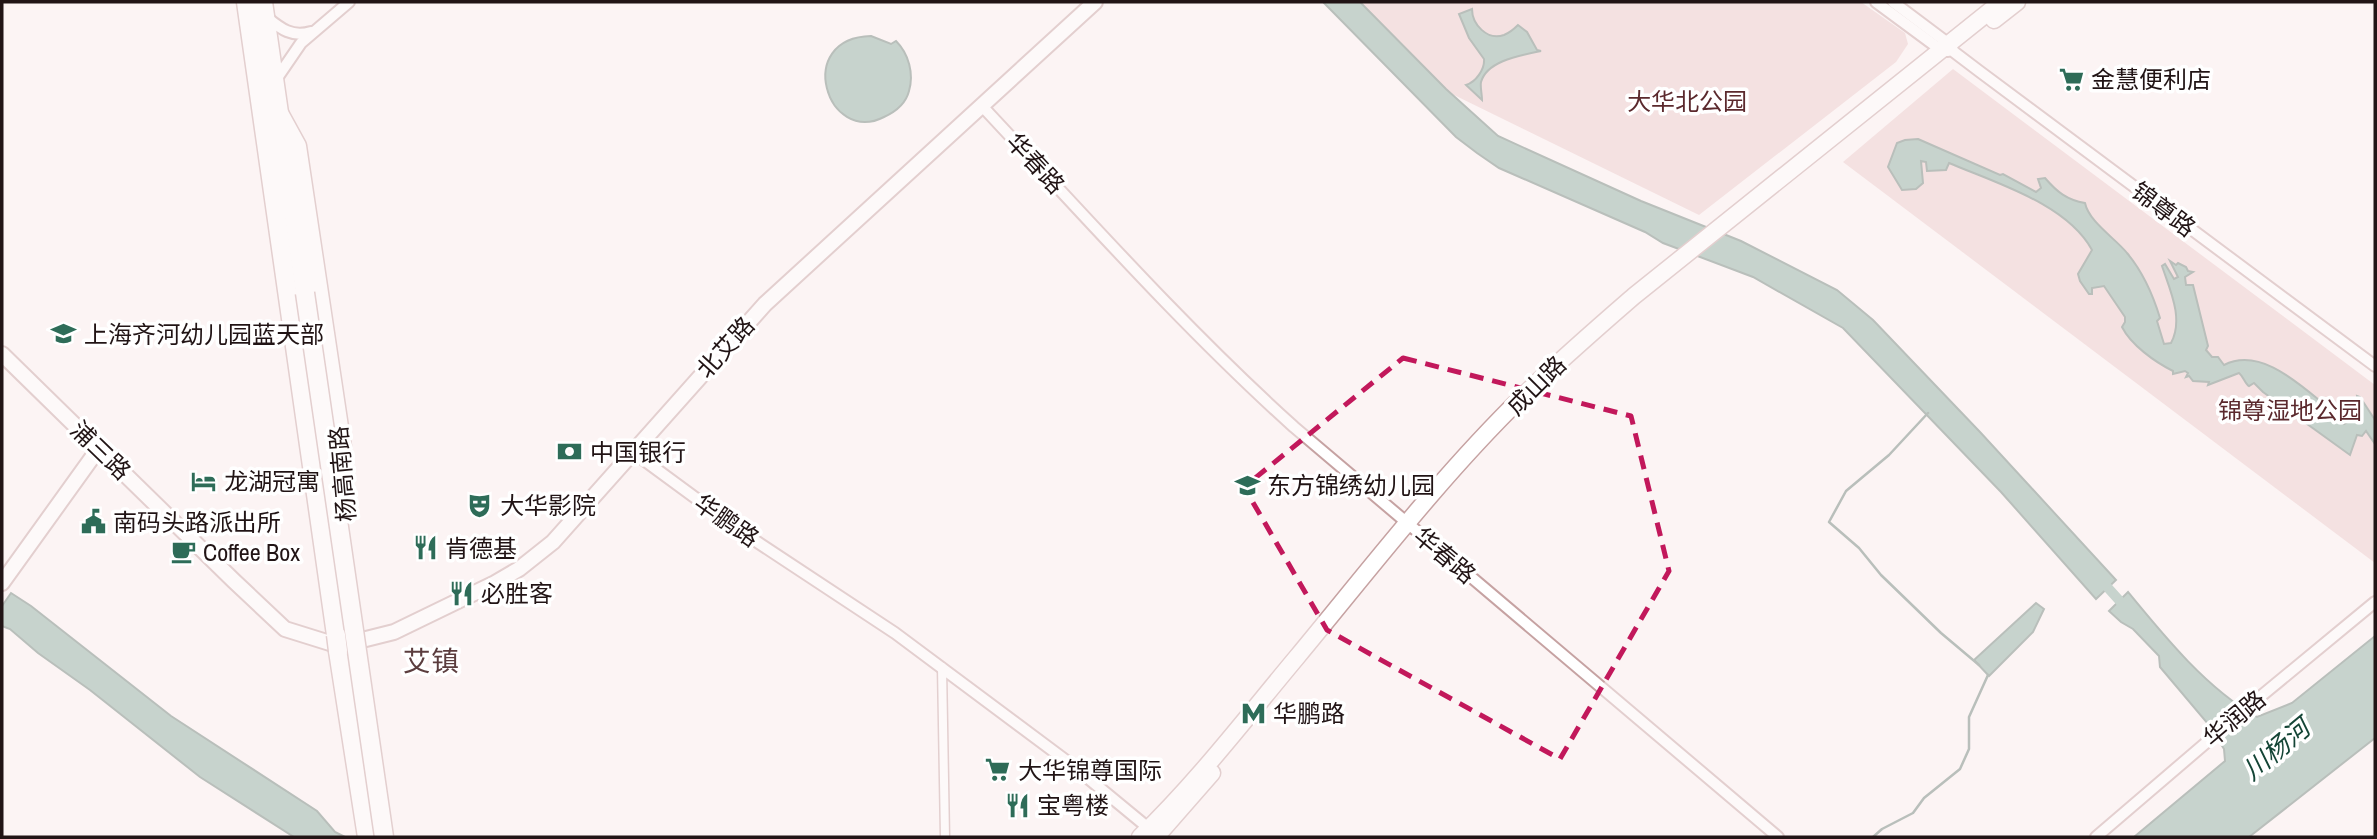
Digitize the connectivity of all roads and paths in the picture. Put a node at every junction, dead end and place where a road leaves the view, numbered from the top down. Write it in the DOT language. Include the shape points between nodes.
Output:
graph roads {
  1 [pos="246,2"];
  2 [pos="349,2"];
  3 [pos="1095,2"];
  4 [pos="1876,2"];
  5 [pos="1893,2"];
  6 [pos="2001,2"];
  7 [pos="2017,2"];
  8 [pos="264,9"];
  9 [pos="314,31"];
  10 [pos="1948,49"];
  11 [pos="275,80"];
  12 [pos="982,106"];
  13 [pos="271,117"];
  14 [pos="297,294"];
  15 [pos="2,354"];
  16 [pos="2375,366"];
  17 [pos="99,448"];
  18 [pos="634,452"];
  19 [pos="1413,527"];
  20 [pos="3,581"];
  21 [pos="2375,602"];
  22 [pos="362,640"];
  23 [pos="333,644"];
  24 [pos="942,667"];
  25 [pos="1152,835"];
  26 [pos="363,836"];
  27 [pos="386,837"];
  28 [pos="945,837"];
  29 [pos="1778,837"];
  30 [pos="2095,837"];
  1 -- 13 [label="main road, 杨高南路"];
  2 -- 9 [label="street"];
  3 -- 12 [label="street, 北艾路"];
  4 -- 10 [label="street, 锦尊路"];
  5 -- 10 [label="street, 锦尊路"];
  6 -- 10 [label="main road, 成山路"];
  7 -- 10 [label="main road, 成山路"];
  8 -- 9 [label="street" via="283,30 303,35"];
  8 -- 11 [label="main road, 杨高南路"];
  9 -- 11 [label="street"];
  10 -- 16 [label="street, 锦尊路"];
  10 -- 19 [label="main road, 成山路" via="1725,229 1583,353"];
  11 -- 13 [label="main road, 杨高南路"];
  12 -- 18 [label="street, 北艾路" via="765,304"];
  12 -- 19 [label="street, 华春路" via="1239,377"];
  13 -- 14 [label="main road, 杨高南路"];
  13 -- 22 [label="main road, 杨高南路" via="297,146 342,447 342,489"];
  13 -- 23 [label="main road, 杨高南路" via="260,153 262,171"];
  14 -- 26 [label="main road, 杨高南路, bridge"];
  14 -- 27 [label="main road, 杨高南路, bridge"];
  15 -- 17 [label="street, 浦三路"];
  17 -- 20 [label="street"];
  17 -- 23 [label="street, 浦三路" via="285,629"];
  18 -- 22 [label="street, 北艾路" via="567,529 519,569 394,632"];
  18 -- 24 [label="street, 华鹏路" via="739,530"];
  19 -- 25 [label="main road, 成山路" via="1238,727"];
  19 -- 29 [label="street, 华春路"];
  21 -- 30 [label="street, 华润路"];
  22 -- 23 [label="street, 北艾路"];
  22 -- 27 [label="main road, 杨高南路"];
  23 -- 26 [label="main road, 杨高南路"];
  24 -- 25 [label="street, 华鹏路" via="1072,765"];
  24 -- 28 [label="street"];
}
